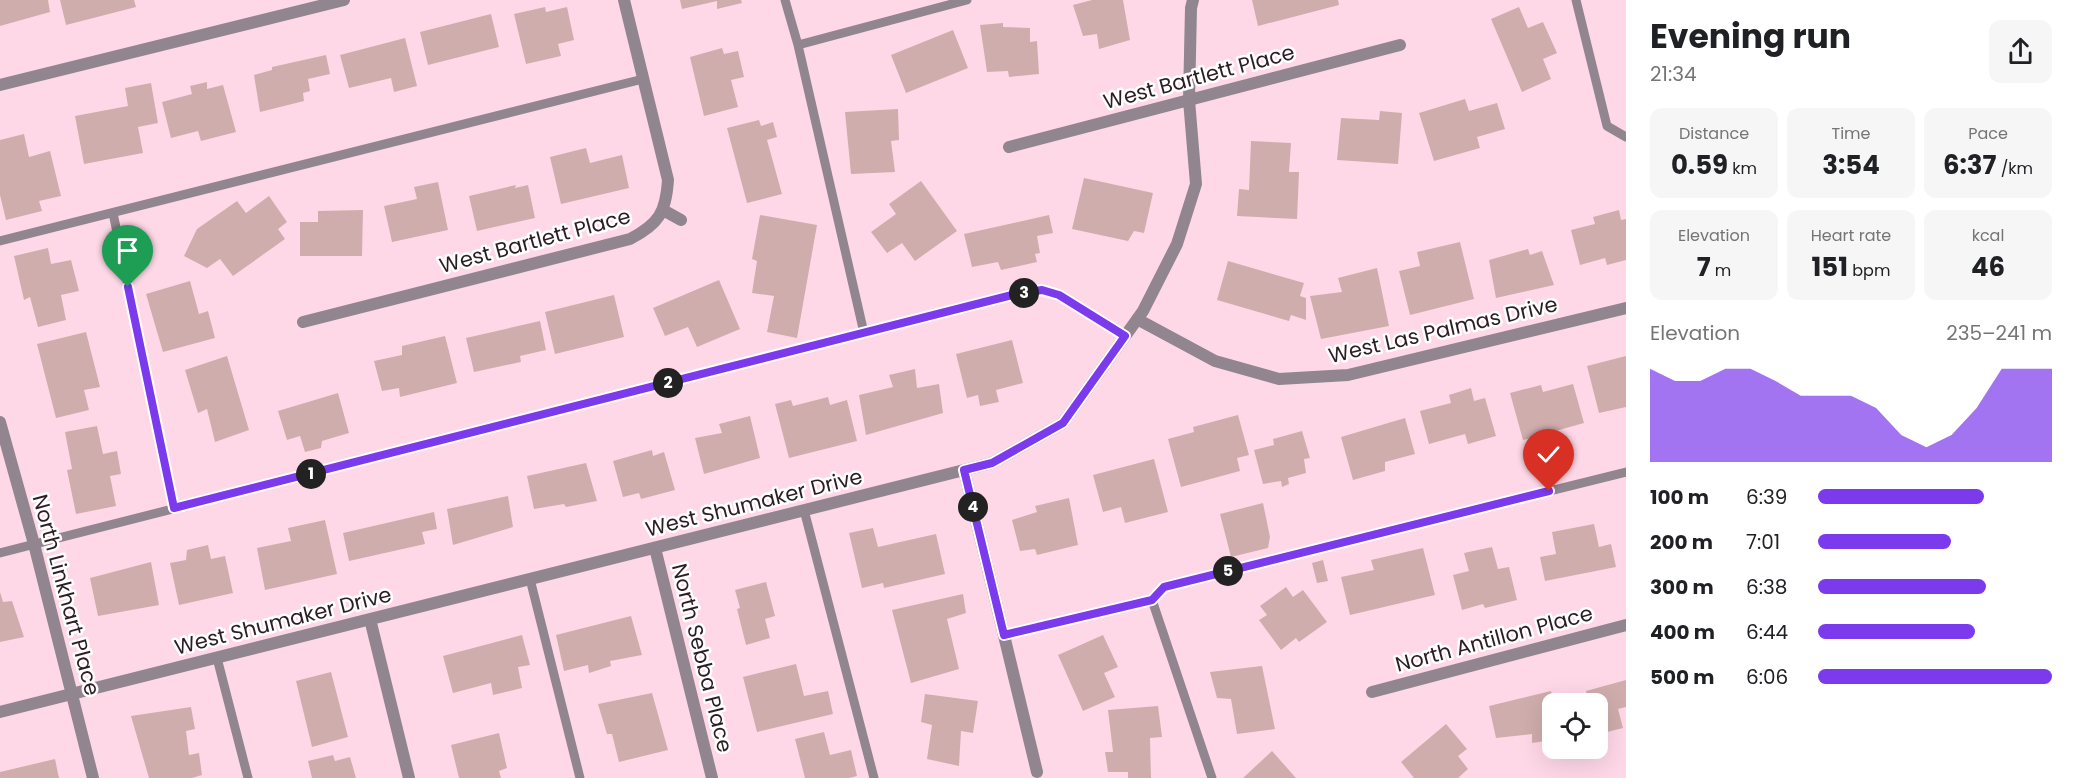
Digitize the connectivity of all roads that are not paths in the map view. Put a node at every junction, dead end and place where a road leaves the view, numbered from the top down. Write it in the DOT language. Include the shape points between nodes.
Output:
graph roads {
  1 [pos="344,0"];
  2 [pos="624,0"];
  3 [pos="785,0"];
  4 [pos="967,0"];
  5 [pos="1193,0"];
  6 [pos="1576,0"];
  7 [pos="798,45"];
  8 [pos="1400,45"];
  9 [pos="643,79"];
  10 [pos="0,85"];
  11 [pos="1189,100"];
  12 [pos="1626,137"];
  13 [pos="1009,147"];
  14 [pos="663,210"];
  15 [pos="113,213"];
  16 [pos="681,220"];
  17 [pos="0,242"];
  18 [pos="1626,308"];
  19 [pos="1137,319"];
  20 [pos="303,322"];
  21 [pos="864,333"];
  22 [pos="1125,336"];
  23 [pos="0,422"];
  24 [pos="964,470"];
  25 [pos="1626,472"];
  26 [pos="174,508"];
  27 [pos="804,510"];
  28 [pos="33,544"];
  29 [pos="655,548"];
  30 [pos="0,553"];
  31 [pos="530,579"];
  32 [pos="1152,600"];
  33 [pos="370,620"];
  34 [pos="1626,625"];
  35 [pos="1004,635"];
  36 [pos="218,658"];
  37 [pos="1372,692"];
  38 [pos="72,694"];
  39 [pos="0,712"];
  40 [pos="1037,772"];
  41 [pos="93,778"];
  42 [pos="248,778"];
  43 [pos="409,778"];
  44 [pos="580,778"];
  45 [pos="712,778"];
  46 [pos="874,778"];
  47 [pos="1212,778"];
  1 -- 10 [label="street"];
  2 -- 9 [label="street"];
  3 -- 7 [label="lane"];
  4 -- 7 [label="lane"];
  5 -- 11 [label="street, West Shumaker Drive"];
  6 -- 12 [label="lane" via="1607,126"];
  7 -- 21 [label="lane"];
  8 -- 11 [label="street, West Bartlett Place"];
  9 -- 14 [label="street" via="668,180"];
  9 -- 15 [label="lane"];
  11 -- 13 [label="street, West Bartlett Place"];
  11 -- 19 [label="street, West Shumaker Drive" via="1196,184 1177,244"];
  14 -- 16 [label="street"];
  14 -- 20 [label="street, West Bartlett Place" via="646,231 630,239"];
  15 -- 17 [label="lane"];
  15 -- 26 [label="lane"];
  18 -- 19 [label="street, West Las Palmas Drive" via="1348,375 1279,379 1215,361"];
  19 -- 22 [label="street, West Shumaker Drive"];
  21 -- 22 [label="lane" via="1042,290 1059,295"];
  21 -- 26 [label="lane"];
  22 -- 24 [label="street, West Shumaker Drive" via="1063,423 992,463"];
  23 -- 28 [label="street, North Linkhart Place"];
  24 -- 27 [label="street, West Shumaker Drive"];
  24 -- 35 [label="street"];
  25 -- 32 [label="lane" via="1164,587"];
  26 -- 28 [label="lane"];
  27 -- 29 [label="street, West Shumaker Drive"];
  27 -- 46 [label="lane"];
  28 -- 30 [label="lane"];
  28 -- 38 [label="street, North Linkhart Place"];
  29 -- 31 [label="street, West Shumaker Drive"];
  29 -- 45 [label="street, North Sebba Place"];
  31 -- 33 [label="street, West Shumaker Drive"];
  31 -- 44 [label="lane"];
  32 -- 35 [label="lane"];
  32 -- 47 [label="lane"];
  33 -- 36 [label="street, West Shumaker Drive"];
  33 -- 43 [label="street"];
  34 -- 37 [label="street, North Antillon Place"];
  35 -- 40 [label="street"];
  36 -- 38 [label="street, West Shumaker Drive"];
  36 -- 42 [label="lane"];
  38 -- 39 [label="street, West Shumaker Drive"];
  38 -- 41 [label="street, North Linkhart Place"];
}
